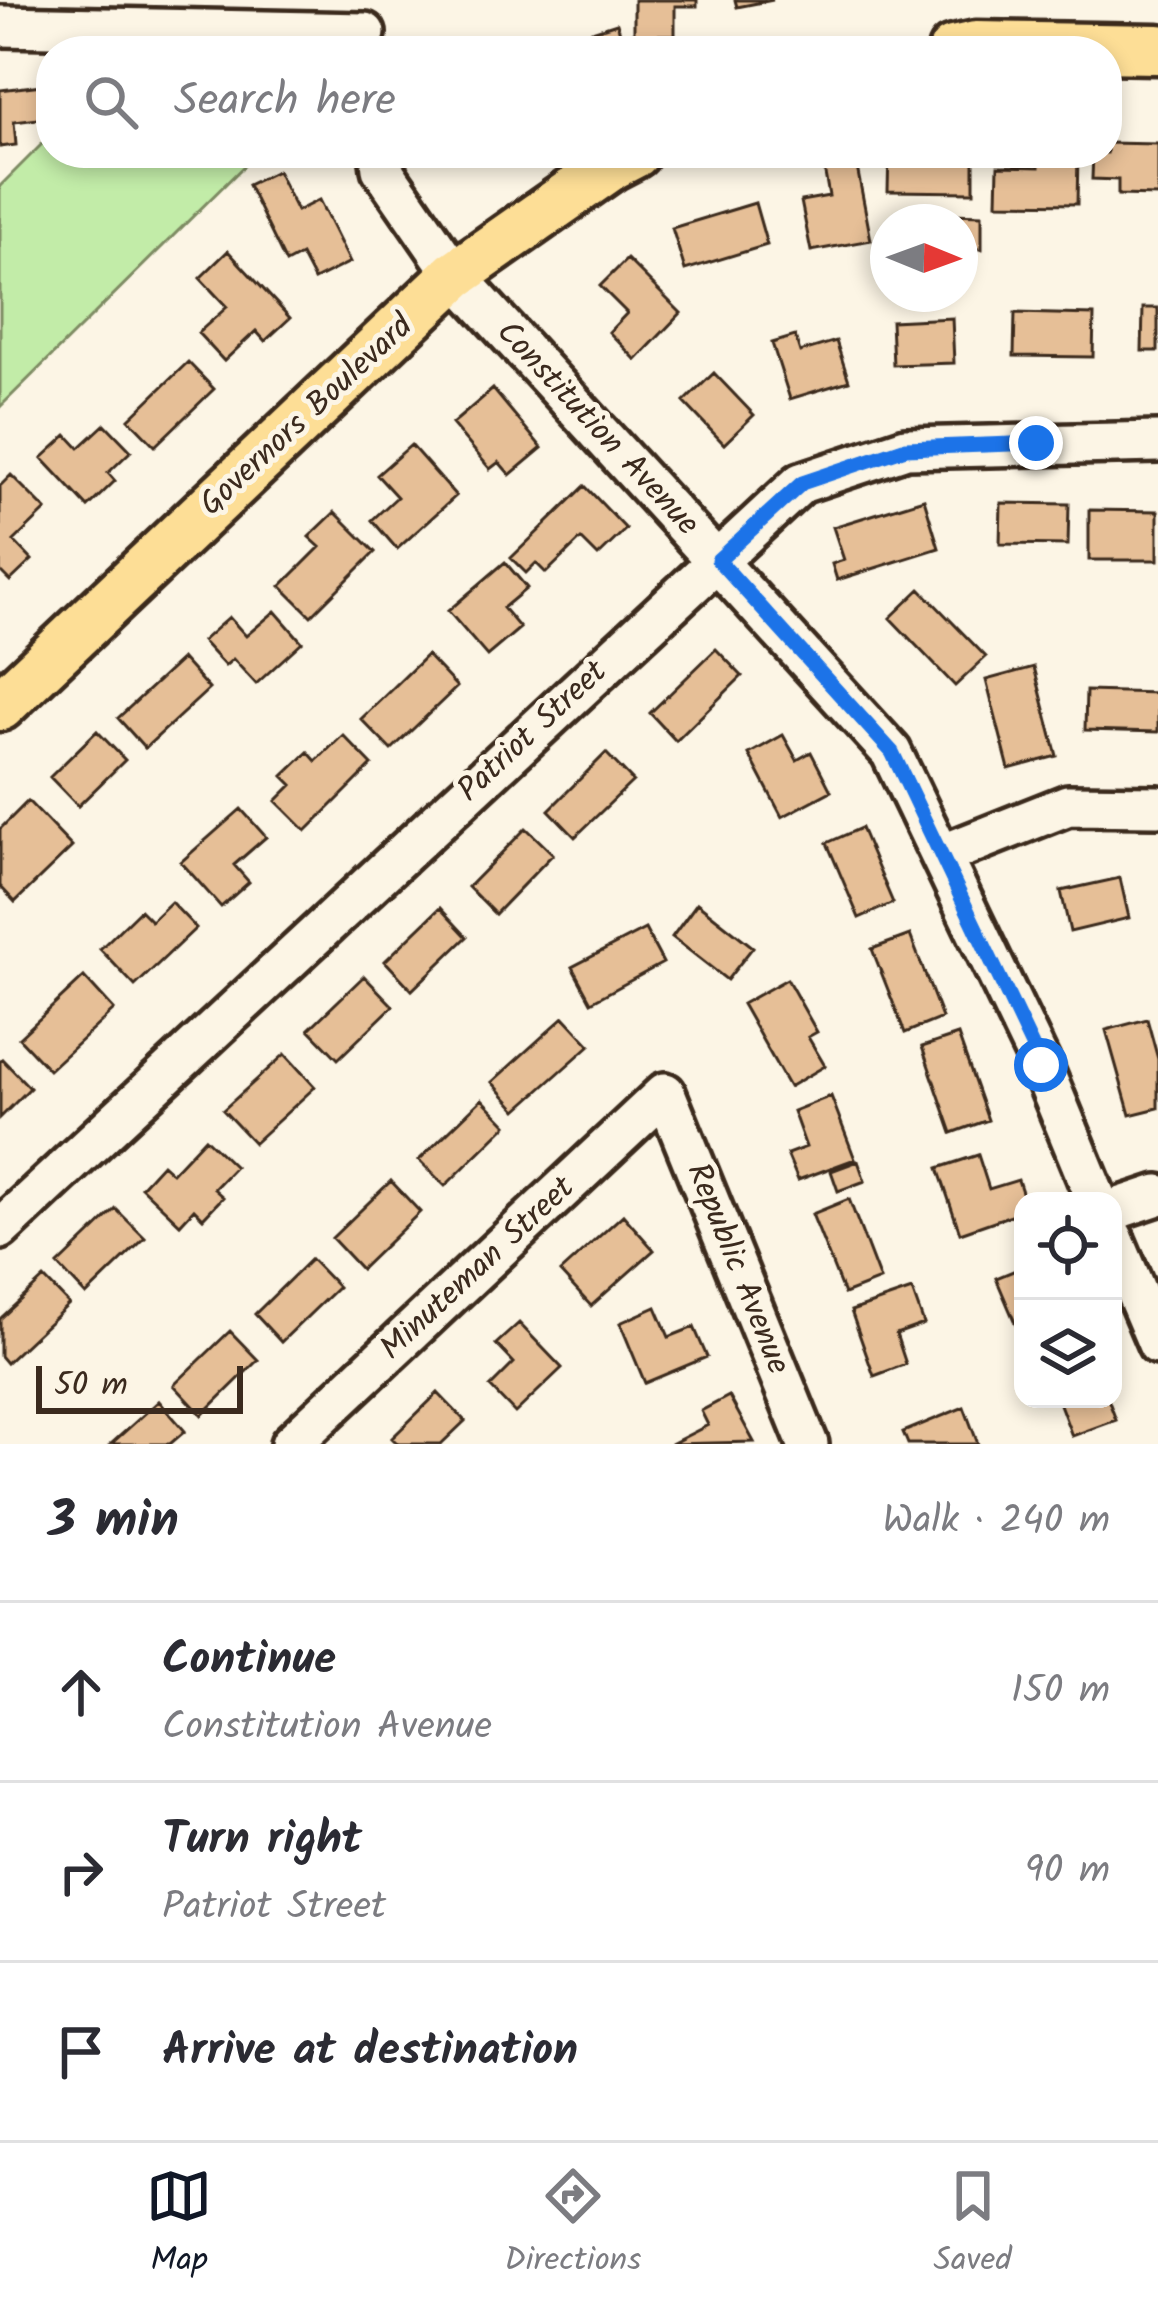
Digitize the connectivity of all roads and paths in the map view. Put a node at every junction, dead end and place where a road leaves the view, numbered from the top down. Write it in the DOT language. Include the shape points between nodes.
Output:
graph roads {
  1 [pos="0,26"];
  2 [pos="366,28"];
  3 [pos="1122,48"];
  4 [pos="1158,49"];
  5 [pos="382,168"];
  6 [pos="605,168"];
  7 [pos="455,275"];
  8 [pos="1158,442"];
  9 [pos="718,560"];
  10 [pos="0,706"];
  11 [pos="1158,806"];
  12 [pos="942,855"];
  13 [pos="665,1093"];
  14 [pos="1093,1192"];
  15 [pos="1158,1195"];
  16 [pos="1122,1207"];
  17 [pos="0,1229"];
  18 [pos="1122,1259"];
  19 [pos="1158,1344"];
  20 [pos="291,1444"];
  21 [pos="808,1444"];
  1 -- 2 [label="street"];
  3 -- 4 [label="main road"];
  5 -- 7 [label="street, Constitution Avenue"];
  6 -- 7 [label="main road, Governors Boulevard"];
  7 -- 9 [label="street, Constitution Avenue"];
  7 -- 10 [label="main road, Governors Boulevard"];
  8 -- 9 [label="street, Patriot Street" via="906,448 802,483"];
  9 -- 12 [label="street, Constitution Avenue" via="892,752"];
  9 -- 17 [label="street, Patriot Street"];
  11 -- 12 [label="street" via="1068,805"];
  12 -- 14 [label="street, Constitution Avenue"];
  13 -- 20 [label="street, Minuteman Street"];
  13 -- 21 [label="street, Republic Avenue"];
  15 -- 16 [label="street"];
  18 -- 19 [label="street"];
}
